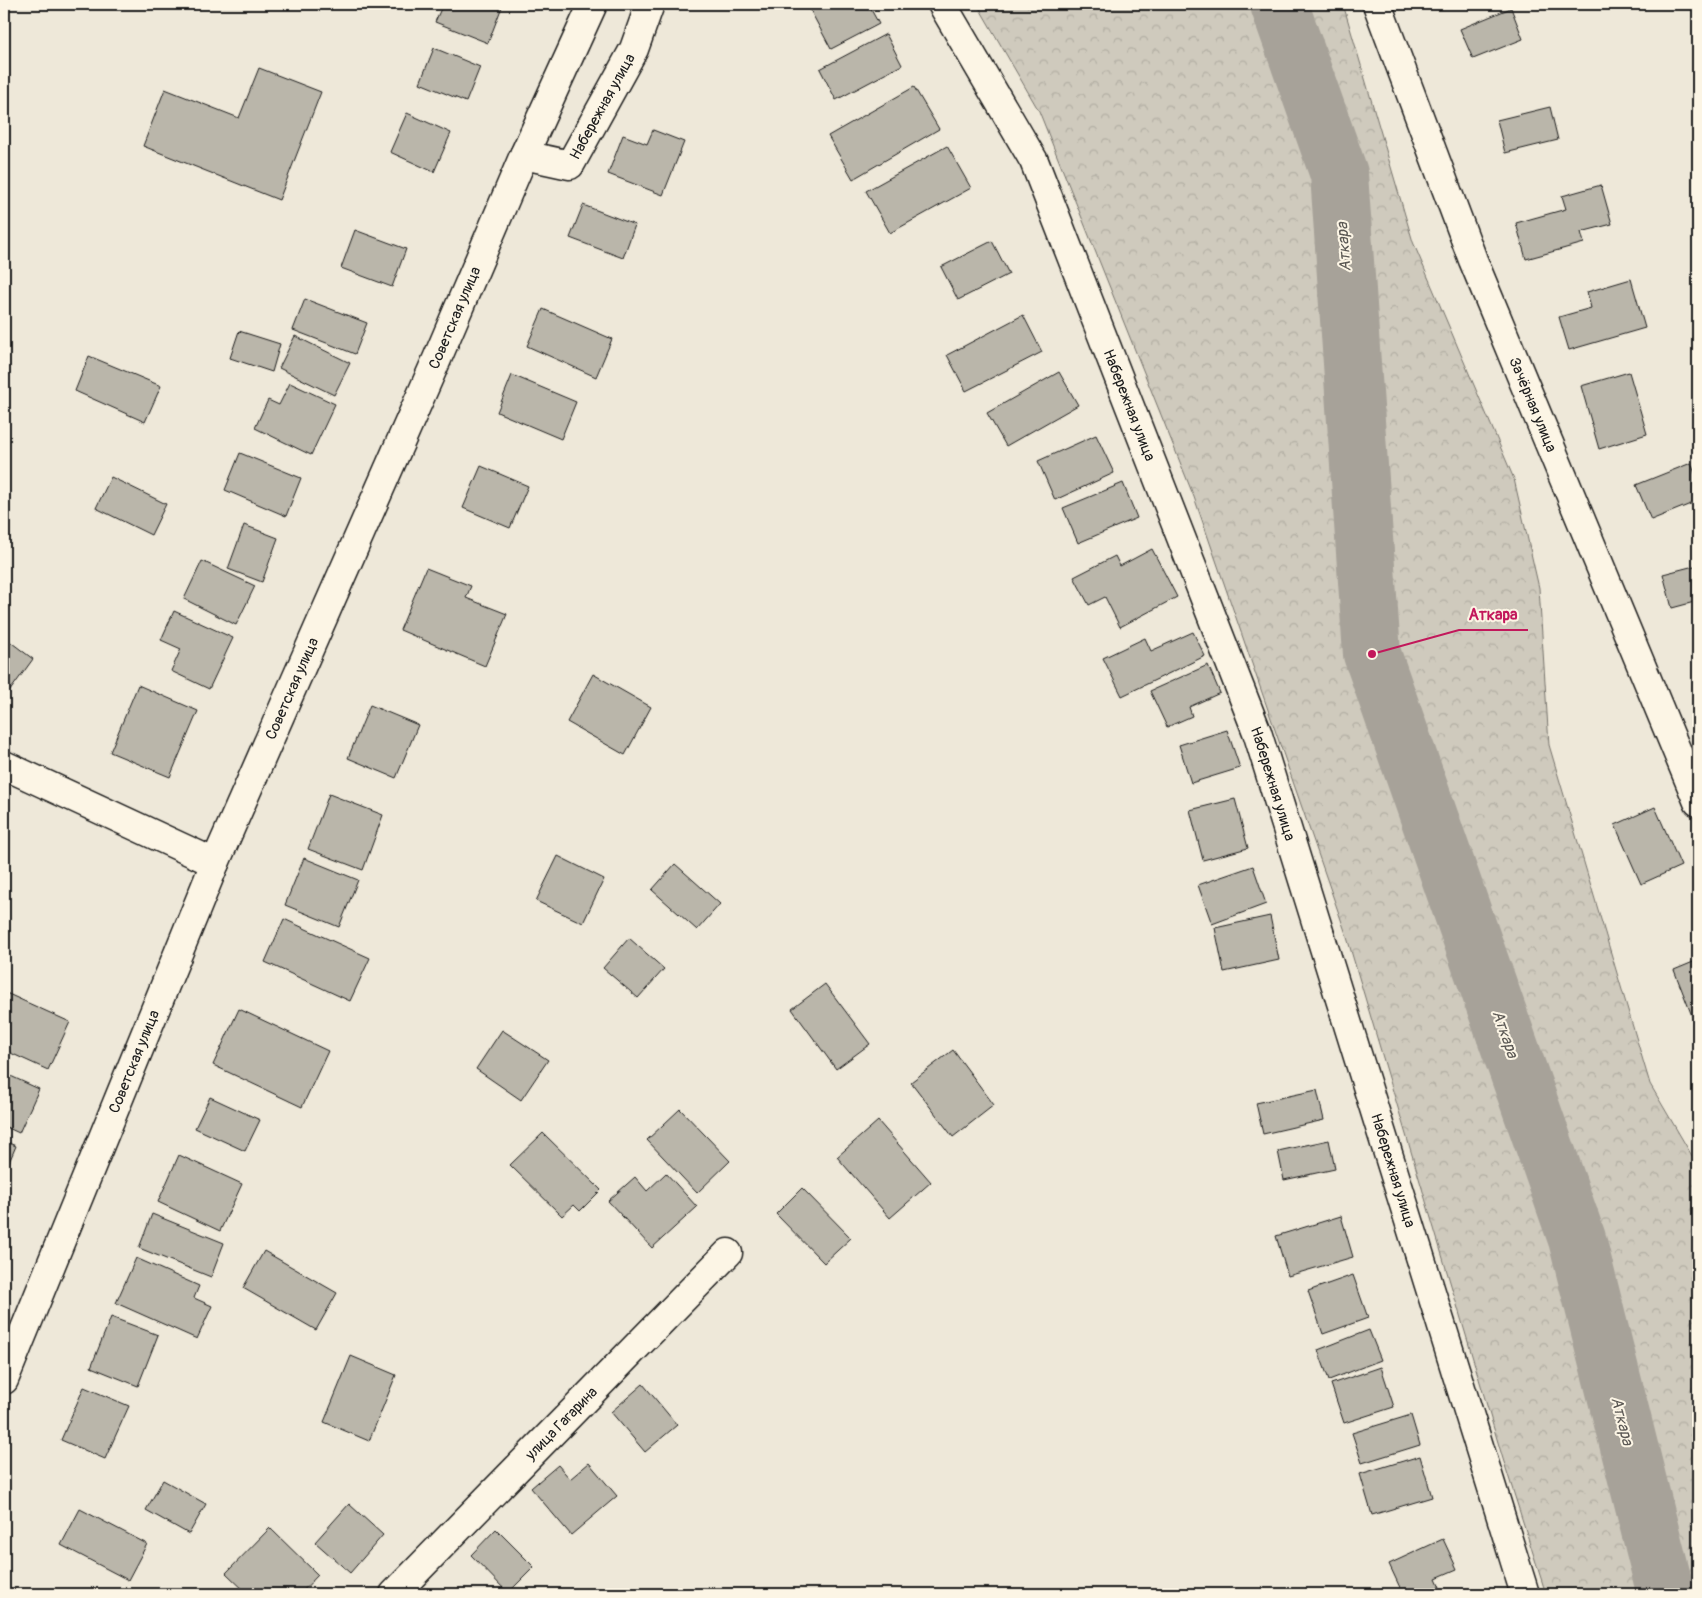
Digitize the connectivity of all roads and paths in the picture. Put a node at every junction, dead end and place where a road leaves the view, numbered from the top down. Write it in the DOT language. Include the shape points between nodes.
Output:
graph roads {
  1 [pos="593,4"];
  2 [pos="650,4"];
  3 [pos="942,4"];
  4 [pos="1377,4"];
  5 [pos="524,155"];
  6 [pos="4,765"];
  7 [pos="1698,802"];
  8 [pos="215,863"];
  9 [pos="728,1253"];
  10 [pos="4,1380"];
  11 [pos="394,1594"];
  12 [pos="1525,1594"];
  1 -- 5 [label="street, Советская улица"];
  2 -- 5 [label="street, Набережная улица" via="634,49 570,165"];
  3 -- 12 [label="street, Набережная улица" via="1034,161 1258,732"];
  4 -- 7 [label="street, Зачёрная улица" via="1473,260"];
  5 -- 8 [label="street, Советская улица"];
  6 -- 8 [label="street"];
  8 -- 10 [label="street, Советская улица"];
  9 -- 11 [label="street, улица Гагарина"];
}
